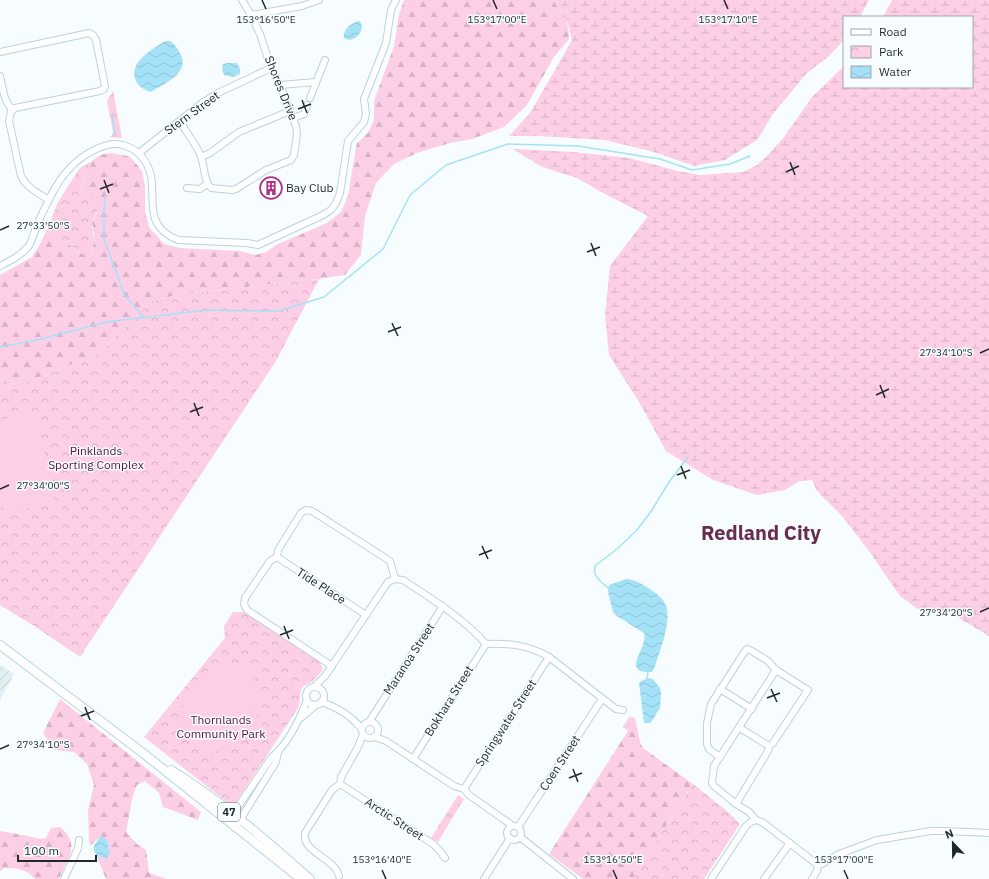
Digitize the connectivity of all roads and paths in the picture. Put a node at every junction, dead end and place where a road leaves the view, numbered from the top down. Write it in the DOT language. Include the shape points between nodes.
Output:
graph roads {
  1 [pos="242,0"];
  2 [pos="319,0"];
  3 [pos="396,0"];
  4 [pos="251,15"];
  5 [pos="0,52"];
  6 [pos="325,60"];
  7 [pos="271,68"];
  8 [pos="0,76"];
  9 [pos="316,82"];
  10 [pos="280,85"];
  11 [pos="310,98"];
  12 [pos="307,105"];
  13 [pos="13,110"];
  14 [pos="290,111"];
  15 [pos="293,118"];
  16 [pos="180,121"];
  17 [pos="139,153"];
  18 [pos="201,157"];
  19 [pos="207,184"];
  20 [pos="187,188"];
  21 [pos="49,200"];
  22 [pos="0,266"];
  23 [pos="277,557"];
  24 [pos="395,579"];
  25 [pos="443,606"];
  26 [pos="366,616"];
  27 [pos="486,644"];
  28 [pos="0,645"];
  29 [pos="549,657"];
  30 [pos="332,666"];
  31 [pos="776,670"];
  32 [pos="326,676"];
  33 [pos="315,686"];
  34 [pos="322,689"];
  35 [pos="720,689"];
  36 [pos="602,699"];
  37 [pos="307,700"];
  38 [pos="320,701"];
  39 [pos="752,709"];
  40 [pos="623,710"];
  41 [pos="300,718"];
  42 [pos="354,720"];
  43 [pos="372,724"];
  44 [pos="361,728"];
  45 [pos="740,728"];
  46 [pos="369,737"];
  47 [pos="386,741"];
  48 [pos="770,746"];
  49 [pos="278,752"];
  50 [pos="720,757"];
  51 [pos="413,759"];
  52 [pos="340,784"];
  53 [pos="464,788"];
  54 [pos="736,804"];
  55 [pos="500,817"];
  56 [pos="230,818"];
  57 [pos="240,820"];
  58 [pos="756,820"];
  59 [pos="516,826"];
  60 [pos="235,828"];
  61 [pos="989,833"];
  62 [pos="509,835"];
  63 [pos="520,837"];
  64 [pos="79,840"];
  65 [pos="790,843"];
  66 [pos="445,858"];
  67 [pos="818,865"];
  68 [pos="339,876"];
  69 [pos="64,879"];
  70 [pos="300,879"];
  71 [pos="310,879"];
  72 [pos="484,879"];
  73 [pos="573,879"];
  74 [pos="711,879"];
  75 [pos="764,879"];
  76 [pos="812,879"];
  1 -- 4 [label="street, Shores Drive"];
  2 -- 4 [label="street" via="302,6"];
  3 -- 17 [label="street" via="391,10 386,43 364,99 364,122 348,141 340,193 336,204 323,215 258,245 178,240 169,237 156,222 152,207 151,173"];
  4 -- 7 [label="street, Shores Drive"];
  5 -- 13 [label="street" via="89,33 96,40 104,89"];
  6 -- 9 [label="street"];
  7 -- 10 [label="street, Shores Drive"];
  7 -- 16 [label="street, Stern Street" via="218,93"];
  8 -- 13 [label="street" via="5,100"];
  9 -- 10 [label="street"];
  9 -- 11 [label="street"];
  10 -- 14 [label="street, Shores Drive"];
  12 -- 15 [label="street" via="304,114"];
  13 -- 21 [label="street" via="9,121 21,176 29,187"];
  14 -- 15 [label="street, Shores Drive"];
  14 -- 18 [label="street" via="239,132"];
  15 -- 19 [label="street, Shores Drive" via="297,134 291,160 266,170 236,189 211,188"];
  16 -- 17 [label="street, Stern Street"];
  16 -- 18 [label="street"];
  17 -- 21 [label="street" via="121,144 107,145 79,158 60,180"];
  18 -- 19 [label="street"];
  19 -- 20 [label="street, Shores Drive" via="200,189"];
  21 -- 22 [label="street" via="28,247 17,257"];
  23 -- 24 [label="street" via="278,550 301,513 306,510 312,511 390,561"];
  23 -- 26 [label="street, Tide Place"];
  23 -- 30 [label="street" via="270,561 245,598 245,607"];
  24 -- 25 [label="street" via="403,580"];
  24 -- 26 [label="street" via="388,582"];
  25 -- 27 [label="street"];
  25 -- 43 [label="street, Maranoa Street" via="374,712"];
  26 -- 30 [label="street"];
  27 -- 29 [label="street" via="530,647"];
  27 -- 51 [label="street, Bokhara Street"];
  28 -- 56 [label="highway, 47" via="142,754 190,782"];
  29 -- 36 [label="street"];
  29 -- 53 [label="street, Springwater Street"];
  30 -- 32 [label="street"];
  31 -- 35 [label="street" via="768,661 747,649"];
  31 -- 39 [label="street"];
  31 -- 48 [label="street" via="808,690"];
  32 -- 33 [label="street"];
  32 -- 34 [label="street"];
  33 -- 34 [label="street"];
  33 -- 37 [label="street" via="308,690"];
  34 -- 38 [label="street"];
  35 -- 39 [label="street"];
  35 -- 50 [label="street" via="711,704 706,744"];
  36 -- 40 [label="street" via="616,709"];
  36 -- 59 [label="street, Coen Street"];
  37 -- 38 [label="street" via="311,704"];
  37 -- 41 [label="street"];
  38 -- 41 [label="street"];
  38 -- 42 [label="street"];
  39 -- 45 [label="street"];
  41 -- 49 [label="street"];
  42 -- 43 [label="street"];
  42 -- 44 [label="street"];
  43 -- 44 [label="street"];
  43 -- 46 [label="street" via="377,734"];
  43 -- 47 [label="street"];
  44 -- 46 [label="street"];
  45 -- 48 [label="street"];
  45 -- 50 [label="street"];
  46 -- 47 [label="street"];
  46 -- 52 [label="street" via="358,749 341,777"];
  47 -- 51 [label="street"];
  48 -- 54 [label="street"];
  49 -- 56 [label="street" via="271,758"];
  49 -- 57 [label="street" via="276,762"];
  50 -- 54 [label="street" via="714,766 712,783"];
  51 -- 53 [label="street" via="454,786"];
  52 -- 66 [label="street, Arctic Street" via="433,844"];
  52 -- 68 [label="street" via="332,790 304,838 306,844 334,867"];
  53 -- 55 [label="street" via="469,795"];
  54 -- 58 [label="street" via="750,812"];
  55 -- 59 [label="street"];
  55 -- 62 [label="street"];
  56 -- 57 [label="highway, 47"];
  56 -- 60 [label="highway, 47"];
  57 -- 60 [label="street"];
  57 -- 71 [label="highway, 47"];
  58 -- 65 [label="street"];
  58 -- 74 [label="street" via="746,826"];
  59 -- 62 [label="street" via="509,828"];
  59 -- 63 [label="street" via="522,833"];
  60 -- 70 [label="highway, 47"];
  61 -- 67 [label="street" via="931,831 877,840"];
  62 -- 63 [label="street" via="514,840"];
  62 -- 72 [label="street"];
  63 -- 73 [label="street"];
  64 -- 69 [label="street"];
  65 -- 67 [label="street"];
  65 -- 75 [label="street"];
  67 -- 76 [label="street"];
}
